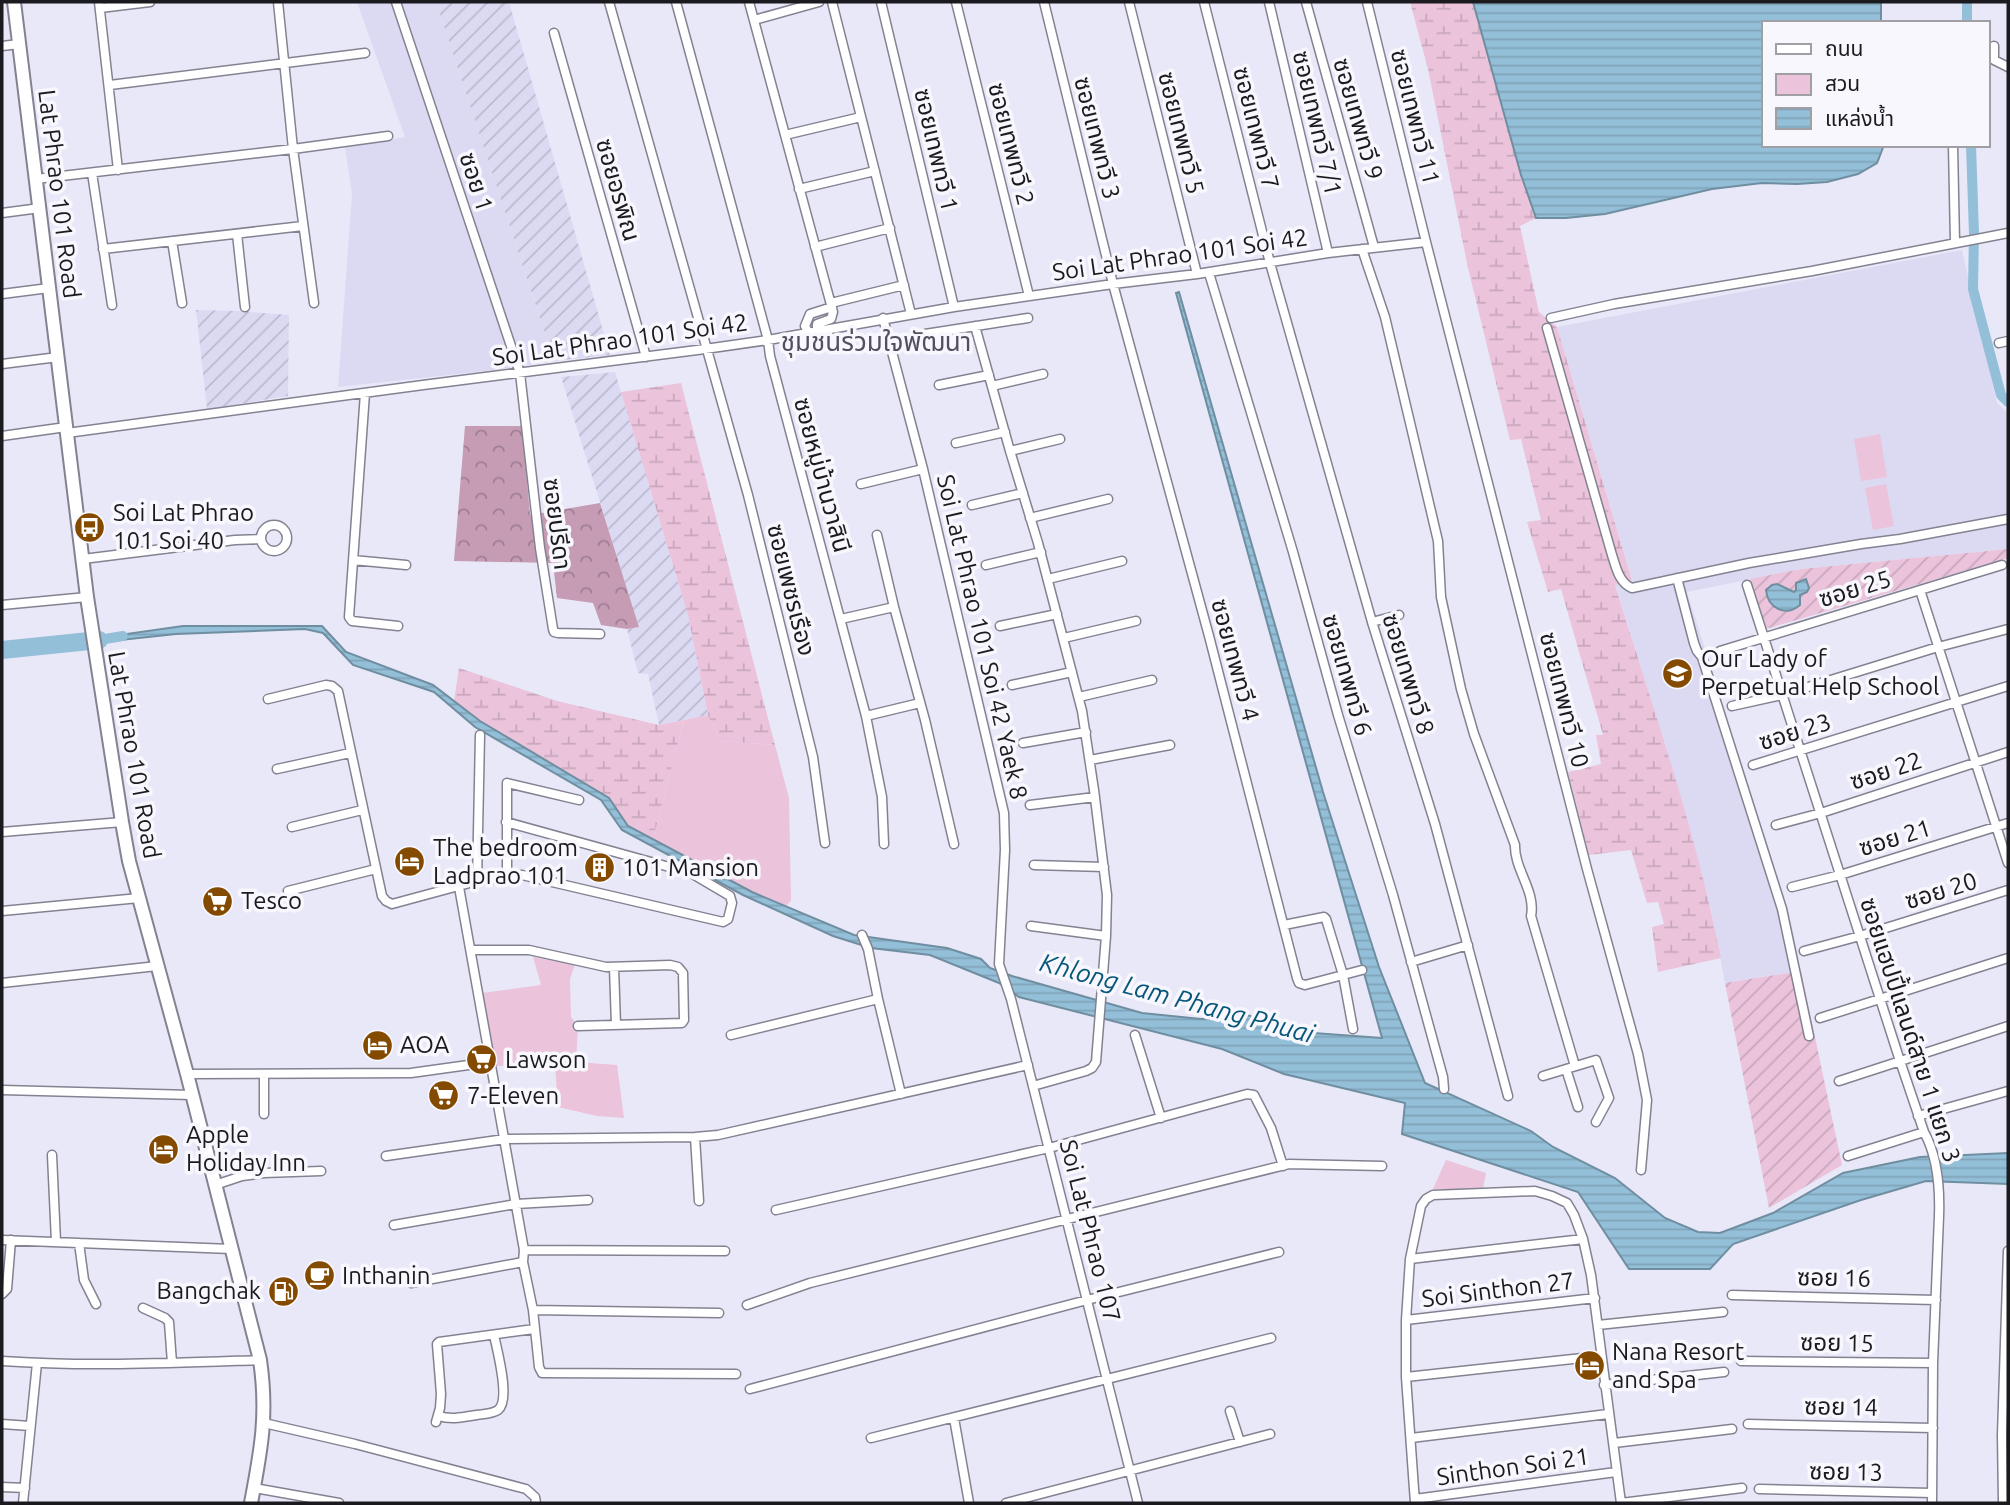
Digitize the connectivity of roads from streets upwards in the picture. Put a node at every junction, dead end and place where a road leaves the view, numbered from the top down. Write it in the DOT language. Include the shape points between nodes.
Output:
graph roads {
  1 [pos="14,2"];
  2 [pos="149,2"];
  3 [pos="278,2"];
  4 [pos="396,2"];
  5 [pos="609,2"];
  6 [pos="676,2"];
  7 [pos="749,2"];
  8 [pos="819,2"];
  9 [pos="832,2"];
  10 [pos="881,2"];
  11 [pos="956,2"];
  12 [pos="1044,2"];
  13 [pos="1129,2"];
  14 [pos="1204,2"];
  15 [pos="1269,2"];
  16 [pos="1306,2"];
  17 [pos="1367,2"];
  18 [pos="100,5"];
  19 [pos="754,20"];
  20 [pos="554,33"];
  21 [pos="19,44"];
  22 [pos="2,46"];
  23 [pos="1994,46"];
  24 [pos="365,53"];
  25 [pos="285,64"];
  26 [pos="2008,67"];
  27 [pos="110,85"];
  28 [pos="861,117"];
  29 [pos="785,135"];
  30 [pos="388,136"];
  31 [pos="1953,147"];
  32 [pos="293,149"];
  33 [pos="118,170"];
  34 [pos="875,171"];
  35 [pos="92,173"];
  36 [pos="36,179"];
  37 [pos="799,189"];
  38 [pos="40,208"];
  39 [pos="2,213"];
  40 [pos="303,226"];
  41 [pos="890,228"];
  42 [pos="2008,233"];
  43 [pos="237,234"];
  44 [pos="172,241"];
  45 [pos="1426,242"];
  46 [pos="1955,243"];
  47 [pos="815,247"];
  48 [pos="1374,247"];
  49 [pos="103,249"];
  50 [pos="1362,249"];
  51 [pos="1328,253"];
  52 [pos="1270,263"];
  53 [pos="1209,273"];
  54 [pos="1197,274"];
  55 [pos="1113,284"];
  56 [pos="904,285"];
  57 [pos="49,288"];
  58 [pos="2,294"];
  59 [pos="1029,296"];
  60 [pos="182,303"];
  61 [pos="314,303"];
  62 [pos="831,305"];
  63 [pos="112,306"];
  64 [pos="246,307"];
  65 [pos="954,307"];
  66 [pos="911,314"];
  67 [pos="883,318"];
  68 [pos="1028,318"];
  69 [pos="1550,318"];
  70 [pos="975,326"];
  71 [pos="1547,328"];
  72 [pos="813,331"];
  73 [pos="925,334"];
  74 [pos="768,340"];
  75 [pos="705,349"];
  76 [pos="58,357"];
  77 [pos="646,357"];
  78 [pos="2,364"];
  79 [pos="520,373"];
  80 [pos="1043,374"];
  81 [pos="989,375"];
  82 [pos="939,385"];
  83 [pos="992,386"];
  84 [pos="365,393"];
  85 [pos="67,430"];
  86 [pos="1004,432"];
  87 [pos="2,436"];
  88 [pos="1060,439"];
  89 [pos="956,443"];
  90 [pos="1010,451"];
  91 [pos="923,469"];
  92 [pos="861,484"];
  93 [pos="1023,493"];
  94 [pos="1108,499"];
  95 [pos="972,505"];
  96 [pos="1030,518"];
  97 [pos="2008,519"];
  98 [pos="877,535"];
  99 [pos="261,539"];
  100 [pos="1041,552"];
  101 [pos="83,559"];
  102 [pos="353,560"];
  103 [pos="1122,561"];
  104 [pos="406,565"];
  105 [pos="986,565"];
  106 [pos="2002,565"];
  107 [pos="1677,578"];
  108 [pos="1048,579"];
  109 [pos="1747,584"];
  110 [pos="1920,590"];
  111 [pos="87,597"];
  112 [pos="2,605"];
  113 [pos="894,607"];
  114 [pos="1057,614"];
  115 [pos="1399,615"];
  116 [pos="841,619"];
  117 [pos="1136,621"];
  118 [pos="1372,622"];
  119 [pos="398,626"];
  120 [pos="1000,626"];
  121 [pos="2008,629"];
  122 [pos="600,635"];
  123 [pos="1765,637"];
  124 [pos="1064,638"];
  125 [pos="1938,647"];
  126 [pos="1720,651"];
  127 [pos="1072,672"];
  128 [pos="1152,680"];
  129 [pos="1012,685"];
  130 [pos="2008,686"];
  131 [pos="1782,695"];
  132 [pos="1079,697"];
  133 [pos="268,699"];
  134 [pos="1956,702"];
  135 [pos="920,703"];
  136 [pos="1732,706"];
  137 [pos="866,716"];
  138 [pos="1086,732"];
  139 [pos="480,735"];
  140 [pos="1023,743"];
  141 [pos="1170,745"];
  142 [pos="1801,751"];
  143 [pos="350,752"];
  144 [pos="2008,752"];
  145 [pos="1090,760"];
  146 [pos="1975,762"];
  147 [pos="1753,765"];
  148 [pos="277,769"];
  149 [pos="1095,797"];
  150 [pos="579,800"];
  151 [pos="1030,805"];
  152 [pos="362,810"];
  153 [pos="1821,813"];
  154 [pos="122,821"];
  155 [pos="506,822"];
  156 [pos="2008,823"];
  157 [pos="1776,825"];
  158 [pos="1997,826"];
  159 [pos="292,827"];
  160 [pos="2,832"];
  161 [pos="825,843"];
  162 [pos="884,844"];
  163 [pos="954,844"];
  164 [pos="2008,863"];
  165 [pos="1034,865"];
  166 [pos="1104,867"];
  167 [pos="376,869"];
  168 [pos="1840,875"];
  169 [pos="507,876"];
  170 [pos="477,881"];
  171 [pos="459,887"];
  172 [pos="1792,887"];
  173 [pos="2008,890"];
  174 [pos="288,891"];
  175 [pos="139,898"];
  176 [pos="2,911"];
  177 [pos="1284,925"];
  178 [pos="1031,926"];
  179 [pos="862,935"];
  180 [pos="1106,936"];
  181 [pos="1860,936"];
  182 [pos="1468,945"];
  183 [pos="471,950"];
  184 [pos="1804,951"];
  185 [pos="2008,958"];
  186 [pos="1411,962"];
  187 [pos="157,966"];
  188 [pos="614,967"];
  189 [pos="1000,970"];
  190 [pos="1363,970"];
  191 [pos="1343,975"];
  192 [pos="2,982"];
  193 [pos="878,999"];
  194 [pos="1880,1000"];
  195 [pos="1820,1018"];
  196 [pos="616,1025"];
  197 [pos="579,1026"];
  198 [pos="2008,1026"];
  199 [pos="1353,1029"];
  200 [pos="731,1035"];
  201 [pos="1135,1035"];
  202 [pos="1809,1036"];
  203 [pos="1900,1061"];
  204 [pos="490,1062"];
  205 [pos="1028,1065"];
  206 [pos="1570,1068"];
  207 [pos="187,1074"];
  208 [pos="264,1074"];
  209 [pos="1543,1076"];
  210 [pos="1839,1081"];
  211 [pos="1033,1086"];
  212 [pos="1444,1089"];
  213 [pos="2,1090"];
  214 [pos="2008,1091"];
  215 [pos="901,1094"];
  216 [pos="192,1095"];
  217 [pos="1508,1096"];
  218 [pos="1578,1107"];
  219 [pos="264,1114"];
  220 [pos="1919,1116"];
  221 [pos="1161,1118"];
  222 [pos="1596,1122"];
  223 [pos="1924,1132"];
  224 [pos="695,1137"];
  225 [pos="505,1139"];
  226 [pos="1049,1147"];
  227 [pos="52,1155"];
  228 [pos="386,1156"];
  229 [pos="1847,1156"];
  230 [pos="1283,1166"];
  231 [pos="1382,1166"];
  232 [pos="1641,1170"];
  233 [pos="321,1171"];
  234 [pos="215,1185"];
  235 [pos="588,1200"];
  236 [pos="699,1201"];
  237 [pos="516,1204"];
  238 [pos="776,1210"];
  239 [pos="1066,1218"];
  240 [pos="394,1225"];
  241 [pos="1583,1239"];
  242 [pos="2,1240"];
  243 [pos="12,1240"];
  244 [pos="55,1242"];
  245 [pos="79,1243"];
  246 [pos="231,1249"];
  247 [pos="524,1250"];
  248 [pos="724,1251"];
  249 [pos="2008,1251"];
  250 [pos="1279,1252"];
  251 [pos="1410,1259"];
  252 [pos="523,1262"];
  253 [pos="411,1283"];
  254 [pos="2,1294"];
  255 [pos="1732,1295"];
  256 [pos="1595,1298"];
  257 [pos="1087,1300"];
  258 [pos="1936,1300"];
  259 [pos="2007,1300"];
  260 [pos="96,1304"];
  261 [pos="747,1305"];
  262 [pos="143,1308"];
  263 [pos="533,1310"];
  264 [pos="1723,1312"];
  265 [pos="719,1313"];
  266 [pos="1406,1320"];
  267 [pos="1598,1325"];
  268 [pos="534,1329"];
  269 [pos="494,1335"];
  270 [pos="1271,1338"];
  271 [pos="1601,1356"];
  272 [pos="260,1360"];
  273 [pos="2,1361"];
  274 [pos="1741,1361"];
  275 [pos="37,1363"];
  276 [pos="172,1363"];
  277 [pos="1933,1363"];
  278 [pos="2006,1366"];
  279 [pos="1724,1372"];
  280 [pos="736,1374"];
  281 [pos="1406,1377"];
  282 [pos="1107,1380"];
  283 [pos="1604,1385"];
  284 [pos="750,1389"];
  285 [pos="1230,1411"];
  286 [pos="1608,1413"];
  287 [pos="954,1418"];
  288 [pos="264,1423"];
  289 [pos="2,1424"];
  290 [pos="1748,1424"];
  291 [pos="30,1426"];
  292 [pos="1732,1429"];
  293 [pos="1933,1429"];
  294 [pos="1270,1434"];
  295 [pos="2005,1434"];
  296 [pos="871,1438"];
  297 [pos="1411,1438"];
  298 [pos="1240,1442"];
  299 [pos="1614,1443"];
  300 [pos="1130,1472"];
  301 [pos="1616,1472"];
  302 [pos="2,1486"];
  303 [pos="25,1488"];
  304 [pos="254,1488"];
  305 [pos="1742,1488"];
  306 [pos="1759,1489"];
  307 [pos="1932,1493"];
  308 [pos="2005,1498"];
  309 [pos="1415,1501"];
  310 [pos="23,1503"];
  311 [pos="251,1503"];
  312 [pos="339,1503"];
  313 [pos="536,1503"];
  314 [pos="969,1503"];
  315 [pos="1006,1503"];
  316 [pos="1138,1503"];
  317 [pos="1620,1503"];
  318 [pos="1931,1503"];
  1 -- 21 [label="street, Lat Phrao 101 Road"];
  2 -- 18 [label="street"];
  3 -- 25 [label="street"];
  4 -- 79 [label="street, ซอย 1"];
  5 -- 75 [label="street, ซอยเพชรเรือง"];
  6 -- 74 [label="street, ซอยหมู่บ้านวาสินี"];
  7 -- 19 [label="street"];
  8 -- 19 [label="street"];
  9 -- 28 [label="street"];
  10 -- 65 [label="street, ซอยเทพทวี 1"];
  11 -- 59 [label="street, ซอยเทพทวี 2"];
  12 -- 55 [label="street, ซอยเทพทวี 3"];
  13 -- 54 [label="street, ซอยเทพทวี 5"];
  14 -- 52 [label="street, ซอยเทพทวี 7"];
  15 -- 51 [label="street, ซอยเทพทวี 7/1"];
  16 -- 48 [label="street, ซอยเทพทวี 9"];
  17 -- 45 [label="street, ซอยเทพทวี 11"];
  18 -- 27 [label="street"];
  19 -- 29 [label="street"];
  20 -- 77 [label="street, ซอยอรพิณ"];
  21 -- 22 [label="street"];
  21 -- 36 [label="street, Lat Phrao 101 Road"];
  23 -- 26 [label="street" via="1994,60"];
  24 -- 25 [label="street"];
  25 -- 27 [label="street"];
  25 -- 32 [label="street"];
  27 -- 33 [label="street"];
  28 -- 29 [label="street"];
  28 -- 34 [label="street"];
  29 -- 37 [label="street"];
  30 -- 32 [label="street"];
  31 -- 46 [label="street"];
  32 -- 33 [label="street"];
  32 -- 40 [label="street"];
  33 -- 35 [label="street"];
  34 -- 37 [label="street"];
  34 -- 41 [label="street"];
  35 -- 36 [label="street"];
  35 -- 49 [label="street"];
  36 -- 38 [label="street, Lat Phrao 101 Road"];
  37 -- 47 [label="street"];
  38 -- 39 [label="street"];
  38 -- 57 [label="street, Lat Phrao 101 Road"];
  40 -- 43 [label="street"];
  40 -- 61 [label="street"];
  41 -- 47 [label="street"];
  41 -- 56 [label="street"];
  42 -- 46 [label="street"];
  43 -- 44 [label="street"];
  43 -- 64 [label="street"];
  44 -- 49 [label="street"];
  44 -- 60 [label="street"];
  45 -- 48 [label="street, Soi Lat Phrao 101 Soi 42"];
  45 -- 232 [label="street, ซอยเทพทวี 10" via="1638,1054 1647,1100"];
  46 -- 69 [label="street"];
  47 -- 62 [label="street"];
  48 -- 50 [label="street, Soi Lat Phrao 101 Soi 42"];
  49 -- 63 [label="street"];
  50 -- 51 [label="street, Soi Lat Phrao 101 Soi 42"];
  50 -- 206 [label="street" via="1385,317 1438,541 1441,597 1461,689 1533,905 1531,916"];
  51 -- 52 [label="street, Soi Lat Phrao 101 Soi 42"];
  52 -- 53 [label="street, Soi Lat Phrao 101 Soi 42"];
  52 -- 118 [label="street, ซอยเทพทวี 8"];
  53 -- 54 [label="street, Soi Lat Phrao 101 Soi 42"];
  53 -- 186 [label="street, ซอยเทพทวี 6"];
  54 -- 55 [label="street, Soi Lat Phrao 101 Soi 42"];
  55 -- 59 [label="street, Soi Lat Phrao 101 Soi 42"];
  55 -- 177 [label="street, ซอยเทพทวี 4"];
  56 -- 62 [label="street"];
  56 -- 66 [label="street"];
  57 -- 58 [label="street"];
  57 -- 76 [label="street, Lat Phrao 101 Road"];
  59 -- 65 [label="street, Soi Lat Phrao 101 Soi 42"];
  62 -- 72 [label="street" via="832,318 817,324"];
  65 -- 66 [label="street, Soi Lat Phrao 101 Soi 42"];
  66 -- 67 [label="street, Soi Lat Phrao 101 Soi 42"];
  67 -- 72 [label="street, Soi Lat Phrao 101 Soi 42"];
  67 -- 91 [label="street, Soi Lat Phrao 101 Soi 42 Yaek 8"];
  68 -- 70 [label="street"];
  70 -- 73 [label="street"];
  70 -- 81 [label="street"];
  71 -- 107 [label="street" via="1623,582 1632,587"];
  72 -- 74 [label="street, Soi Lat Phrao 101 Soi 42"];
  74 -- 75 [label="street, Soi Lat Phrao 101 Soi 42"];
  74 -- 116 [label="street, ซอยหมู่บ้านวาสินี"];
  75 -- 77 [label="street, Soi Lat Phrao 101 Soi 42"];
  75 -- 161 [label="street, ซอยเพชรเรือง" via="748,495 813,757"];
  76 -- 78 [label="street"];
  76 -- 85 [label="street, Lat Phrao 101 Road"];
  77 -- 79 [label="street, Soi Lat Phrao 101 Soi 42"];
  79 -- 84 [label="street, Soi Lat Phrao 101 Soi 42"];
  79 -- 122 [label="street, ซอยปรีดา" via="553,629 558,634"];
  80 -- 83 [label="street"];
  81 -- 82 [label="street"];
  81 -- 83 [label="street"];
  83 -- 86 [label="street"];
  84 -- 85 [label="street, Soi Lat Phrao 101 Soi 42"];
  84 -- 102 [label="street"];
  85 -- 87 [label="street, Soi Lat Phrao 101 Soi 42"];
  85 -- 101 [label="street, Lat Phrao 101 Road"];
  86 -- 89 [label="street"];
  86 -- 90 [label="street"];
  88 -- 90 [label="street"];
  90 -- 93 [label="street"];
  91 -- 92 [label="street"];
  91 -- 189 [label="street, Soi Lat Phrao 101 Soi 42 Yaek 8" via="1004,813"];
  93 -- 95 [label="street"];
  93 -- 96 [label="street"];
  94 -- 96 [label="street"];
  96 -- 100 [label="street"];
  97 -- 107 [label="street"];
  98 -- 113 [label="street, ซอยหมู่บ้านวาสินี"];
  99 -- 101 [label="street"];
  100 -- 105 [label="street"];
  100 -- 108 [label="street"];
  101 -- 111 [label="street, Lat Phrao 101 Road"];
  102 -- 104 [label="street"];
  102 -- 119 [label="street" via="350,620"];
  103 -- 108 [label="street"];
  106 -- 110 [label="street, ซอย 25"];
  107 -- 202 [label="street" via="1782,909"];
  108 -- 114 [label="street"];
  109 -- 123 [label="street, ซอยแฮปปี้แลนด์สาย 1 แยก 3"];
  110 -- 123 [label="street, ซอย 25"];
  110 -- 125 [label="street"];
  111 -- 112 [label="street"];
  111 -- 154 [label="street, Lat Phrao 101 Road"];
  113 -- 116 [label="street"];
  113 -- 135 [label="street, ซอยหมู่บ้านวาสินี"];
  114 -- 120 [label="street"];
  114 -- 124 [label="street"];
  115 -- 118 [label="street"];
  116 -- 137 [label="street, ซอยหมู่บ้านวาสินี"];
  117 -- 124 [label="street"];
  118 -- 182 [label="street, ซอยเทพทวี 8"];
  121 -- 125 [label="street"];
  123 -- 126 [label="street, ซอย 25"];
  123 -- 131 [label="street, ซอยแฮปปี้แลนด์สาย 1 แยก 3"];
  124 -- 127 [label="street"];
  125 -- 131 [label="street"];
  125 -- 134 [label="street"];
  127 -- 129 [label="street"];
  127 -- 132 [label="street"];
  128 -- 132 [label="street"];
  130 -- 134 [label="street, ซอย 23"];
  131 -- 136 [label="street"];
  131 -- 142 [label="street, ซอยแฮปปี้แลนด์สาย 1 แยก 3"];
  132 -- 138 [label="street"];
  133 -- 143 [label="street" via="332,686 338,691"];
  134 -- 142 [label="street, ซอย 23"];
  134 -- 146 [label="street"];
  135 -- 137 [label="street"];
  135 -- 163 [label="street, ซอยหมู่บ้านวาสินี"];
  137 -- 162 [label="street, ซอยหมู่บ้านวาสินี" via="882,797"];
  138 -- 140 [label="street"];
  138 -- 145 [label="street"];
  139 -- 170 [label="street"];
  141 -- 145 [label="street"];
  142 -- 147 [label="street, ซอย 23"];
  142 -- 153 [label="street, ซอยแฮปปี้แลนด์สาย 1 แยก 3"];
  143 -- 148 [label="street"];
  143 -- 152 [label="street"];
  144 -- 146 [label="street, ซอย 22"];
  145 -- 149 [label="street"];
  146 -- 153 [label="street, ซอย 22"];
  146 -- 158 [label="street"];
  149 -- 151 [label="street"];
  149 -- 166 [label="street"];
  150 -- 155 [label="street" via="507,783"];
  152 -- 159 [label="street"];
  152 -- 167 [label="street"];
  153 -- 157 [label="street, ซอย 22"];
  153 -- 168 [label="street, ซอยแฮปปี้แลนด์สาย 1 แยก 3"];
  154 -- 160 [label="street"];
  154 -- 175 [label="street, Lat Phrao 101 Road"];
  155 -- 169 [label="street"];
  155 -- 169 [label="street" via="691,873 730,896 732,903 723,922 522,875"];
  156 -- 158 [label="street, ซอย 21"];
  158 -- 164 [label="street"];
  158 -- 168 [label="street, ซอย 21"];
  165 -- 166 [label="street"];
  166 -- 180 [label="street"];
  167 -- 171 [label="street" via="382,897 392,904"];
  167 -- 174 [label="street"];
  168 -- 172 [label="street, ซอย 21"];
  168 -- 181 [label="street, ซอยแฮปปี้แลนด์สาย 1 แยก 3"];
  169 -- 170 [label="street"];
  170 -- 171 [label="street"];
  171 -- 183 [label="street"];
  173 -- 181 [label="street, ซอย 20"];
  175 -- 176 [label="street"];
  175 -- 187 [label="street, Lat Phrao 101 Road"];
  177 -- 191 [label="street" via="1326,918"];
  177 -- 191 [label="street, ซอยเทพทวี 4" via="1299,983"];
  178 -- 180 [label="street"];
  179 -- 193 [label="street"];
  180 -- 211 [label="street" via="1095,1065"];
  181 -- 184 [label="street, ซอย 20"];
  181 -- 194 [label="street, ซอยแฮปปี้แลนด์สาย 1 แยก 3"];
  182 -- 186 [label="street"];
  182 -- 217 [label="street, ซอยเทพทวี 8"];
  183 -- 188 [label="street" via="529,950"];
  183 -- 204 [label="street"];
  185 -- 194 [label="street"];
  186 -- 212 [label="street, ซอยเทพทวี 6"];
  187 -- 192 [label="street"];
  187 -- 207 [label="street, Lat Phrao 101 Road"];
  188 -- 196 [label="street"];
  188 -- 196 [label="street" via="670,965 683,973 682,1023"];
  189 -- 205 [label="street, Soi Lat Phrao 107"];
  190 -- 191 [label="street, ซอยเทพทวี 4"];
  191 -- 199 [label="street"];
  193 -- 200 [label="street"];
  193 -- 215 [label="street"];
  194 -- 195 [label="street"];
  194 -- 203 [label="street, ซอยแฮปปี้แลนด์สาย 1 แยก 3"];
  196 -- 197 [label="street"];
  198 -- 203 [label="street"];
  201 -- 221 [label="street"];
  203 -- 210 [label="street"];
  203 -- 220 [label="street, ซอยแฮปปี้แลนด์สาย 1 แยก 3"];
  204 -- 208 [label="street" via="411,1073"];
  204 -- 225 [label="street"];
  205 -- 211 [label="street, Soi Lat Phrao 107"];
  205 -- 215 [label="street"];
  206 -- 209 [label="street"];
  206 -- 218 [label="street"];
  206 -- 222 [label="street" via="1595,1060 1609,1098"];
  207 -- 208 [label="street"];
  207 -- 216 [label="street, Lat Phrao 101 Road"];
  208 -- 219 [label="street"];
  211 -- 226 [label="street, Soi Lat Phrao 107"];
  213 -- 216 [label="street"];
  214 -- 220 [label="street"];
  215 -- 224 [label="street"];
  216 -- 234 [label="street, Lat Phrao 101 Road"];
  220 -- 223 [label="street, ซอยแฮปปี้แลนด์สาย 1 แยก 3"];
  221 -- 226 [label="street"];
  221 -- 230 [label="street" via="1254,1095"];
  223 -- 229 [label="street"];
  223 -- 258 [label="street, ซอยแฮปปี้แลนด์สาย 1 แยก 3" via="1940,1196"];
  224 -- 225 [label="street"];
  224 -- 236 [label="street"];
  225 -- 228 [label="street"];
  225 -- 237 [label="street"];
  226 -- 238 [label="street"];
  226 -- 239 [label="street, Soi Lat Phrao 107"];
  227 -- 244 [label="street"];
  230 -- 231 [label="street"];
  230 -- 239 [label="street"];
  233 -- 234 [label="street" via="264,1173"];
  234 -- 246 [label="street, Lat Phrao 101 Road"];
  235 -- 237 [label="street"];
  237 -- 240 [label="street"];
  237 -- 247 [label="street"];
  239 -- 257 [label="street, Soi Lat Phrao 107"];
  239 -- 261 [label="street" via="810,1283"];
  241 -- 251 [label="street"];
  241 -- 251 [label="street" via="1567,1203 1535,1191 1433,1195 1421,1206"];
  241 -- 256 [label="street"];
  242 -- 243 [label="street"];
  243 -- 244 [label="street"];
  243 -- 254 [label="street" via="8,1289"];
  244 -- 245 [label="street"];
  245 -- 246 [label="street"];
  245 -- 260 [label="street" via="83,1280"];
  246 -- 272 [label="street, Lat Phrao 101 Road"];
  247 -- 248 [label="street"];
  247 -- 252 [label="street"];
  249 -- 259 [label="street"];
  250 -- 257 [label="street"];
  251 -- 266 [label="street"];
  252 -- 253 [label="street"];
  252 -- 263 [label="street"];
  255 -- 258 [label="street, ซอย 16"];
  256 -- 266 [label="street, Soi Sinthon 27"];
  256 -- 267 [label="street"];
  257 -- 282 [label="street, Soi Lat Phrao 107"];
  257 -- 284 [label="street"];
  258 -- 277 [label="street, ซอยแฮปปี้แลนด์สาย 1 แยก 3"];
  259 -- 278 [label="street"];
  262 -- 276 [label="street" via="169,1322"];
  263 -- 265 [label="street"];
  263 -- 268 [label="street"];
  264 -- 267 [label="street"];
  266 -- 281 [label="street"];
  267 -- 271 [label="street"];
  268 -- 269 [label="street"];
  268 -- 280 [label="street" via="544,1374"];
  269 -- 269 [label="street" via="439,1342 438,1419 499,1409 503,1380"];
  270 -- 282 [label="street"];
  271 -- 281 [label="street"];
  271 -- 283 [label="street"];
  272 -- 276 [label="street"];
  272 -- 288 [label="street, Lat Phrao 101 Road"];
  273 -- 275 [label="street"];
  274 -- 277 [label="street, ซอย 15"];
  275 -- 276 [label="street"];
  275 -- 291 [label="street"];
  277 -- 293 [label="street, ซอยแฮปปี้แลนด์สาย 1 แยก 3"];
  278 -- 295 [label="street"];
  279 -- 283 [label="street"];
  281 -- 297 [label="street"];
  282 -- 287 [label="street"];
  282 -- 300 [label="street, Soi Lat Phrao 107"];
  283 -- 286 [label="street"];
  285 -- 298 [label="street"];
  286 -- 297 [label="street"];
  286 -- 299 [label="street"];
  287 -- 296 [label="street"];
  287 -- 314 [label="street"];
  288 -- 304 [label="street, Lat Phrao 101 Road"];
  288 -- 313 [label="street" via="526,1489"];
  289 -- 291 [label="street"];
  290 -- 293 [label="street, ซอย 14"];
  291 -- 303 [label="street"];
  292 -- 299 [label="street"];
  293 -- 307 [label="street, ซอยแฮปปี้แลนด์สาย 1 แยก 3"];
  294 -- 298 [label="street"];
  295 -- 308 [label="street"];
  297 -- 309 [label="street"];
  298 -- 300 [label="street"];
  299 -- 301 [label="street"];
  300 -- 315 [label="street"];
  300 -- 316 [label="street, Soi Lat Phrao 107"];
  301 -- 309 [label="street, Sinthon Soi 21"];
  301 -- 317 [label="street"];
  302 -- 303 [label="street"];
  303 -- 310 [label="street"];
  304 -- 311 [label="street, Lat Phrao 101 Road"];
  304 -- 312 [label="street"];
  305 -- 317 [label="street"];
  306 -- 307 [label="street, ซอย 13"];
  307 -- 318 [label="street, ซอยแฮปปี้แลนด์สาย 1 แยก 3"];
}
